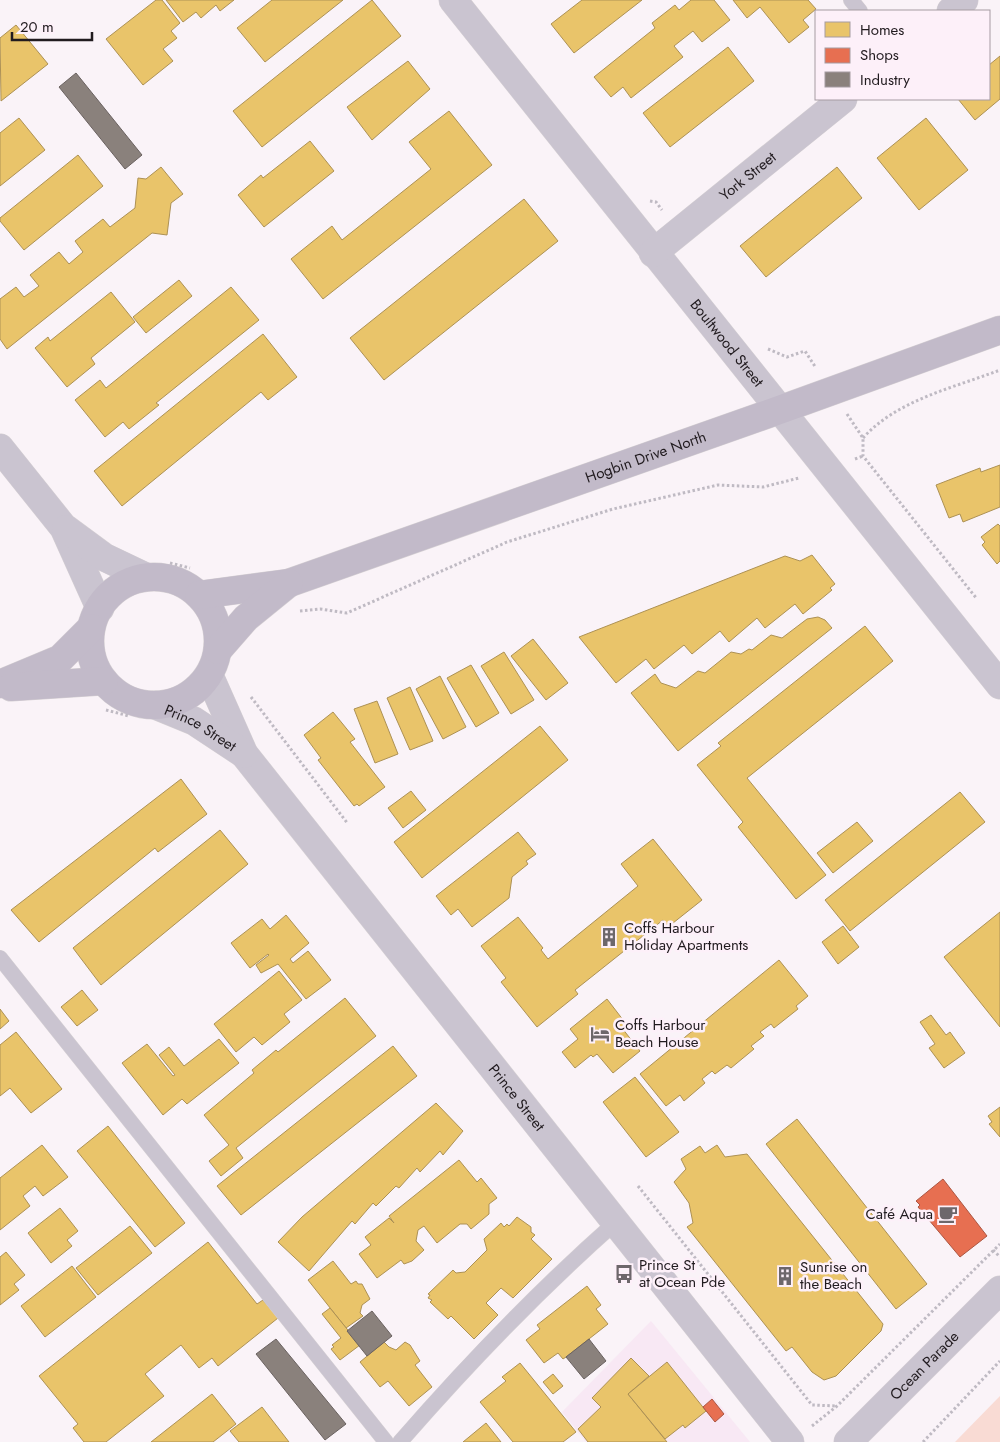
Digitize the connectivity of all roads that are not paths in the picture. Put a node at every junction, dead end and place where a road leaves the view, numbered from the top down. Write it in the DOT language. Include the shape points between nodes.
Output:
graph roads {
  1 [pos="453,0"];
  2 [pos="851,0"];
  3 [pos="964,0"];
  4 [pos="859,10"];
  5 [pos="951,10"];
  6 [pos="842,100"];
  7 [pos="653,253"];
  8 [pos="1000,330"];
  9 [pos="782,409"];
  10 [pos="0,448"];
  11 [pos="64,528"];
  12 [pos="156,570"];
  13 [pos="199,582"];
  14 [pos="289,583"];
  15 [pos="96,618"];
  16 [pos="218,650"];
  17 [pos="209,675"];
  18 [pos="104,681"];
  19 [pos="0,684"];
  20 [pos="1000,685"];
  21 [pos="0,688"];
  22 [pos="144,711"];
  23 [pos="244,754"];
  24 [pos="0,958"];
  25 [pos="616,1222"];
  26 [pos="1000,1290"];
  27 [pos="800,1435"];
  28 [pos="386,1442"];
  29 [pos="400,1442"];
  30 [pos="848,1442"];
  1 -- 7 [label="street, Boultwood Street"];
  2 -- 4 [label="lane"];
  3 -- 5 [label="street"];
  6 -- 7 [label="street, York Street"];
  7 -- 9 [label="street, Boultwood Street"];
  8 -- 9 [label="main road, Hogbin Drive North"];
  9 -- 14 [label="main road, Hogbin Drive North"];
  9 -- 20 [label="street, Boultwood Street"];
  10 -- 11 [label="street"];
  11 -- 12 [label="street" via="104,557"];
  11 -- 15 [label="street"];
  12 -- 13 [label="main road" via="165,578 183,584"];
  12 -- 15 [label="main road" via="112,593"];
  13 -- 14 [label="main road, Hogbin Drive North"];
  13 -- 16 [label="main road" via="218,630"];
  14 -- 16 [label="main road, Hogbin Drive North" via="246,618"];
  15 -- 18 [label="main road" via="90,646"];
  15 -- 19 [label="main road" via="60,659"];
  16 -- 17 [label="main road"];
  17 -- 22 [label="main road" via="189,695"];
  17 -- 23 [label="street, Prince Street"];
  18 -- 21 [label="main road"];
  18 -- 22 [label="main road"];
  22 -- 23 [label="street, Prince Street" via="194,721"];
  23 -- 25 [label="street, Prince Street"];
  24 -- 28 [label="lane"];
  25 -- 27 [label="street, Prince Street"];
  25 -- 29 [label="lane" via="446,1389"];
  26 -- 30 [label="street, Ocean Parade"];
}
